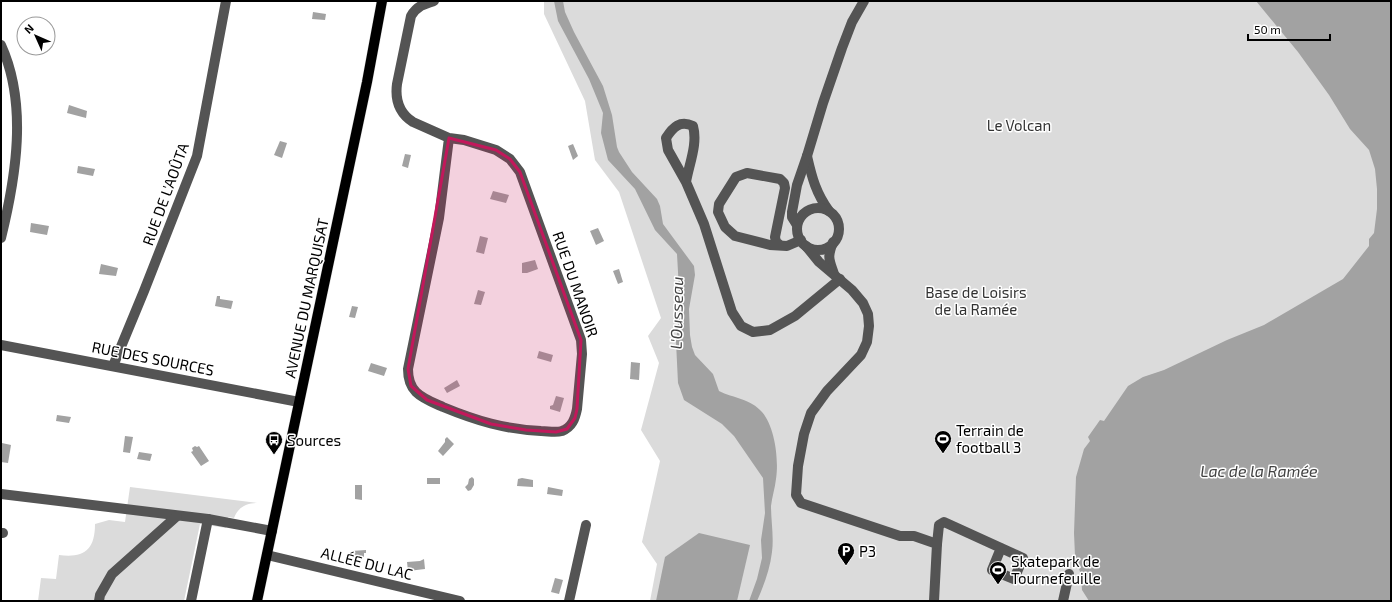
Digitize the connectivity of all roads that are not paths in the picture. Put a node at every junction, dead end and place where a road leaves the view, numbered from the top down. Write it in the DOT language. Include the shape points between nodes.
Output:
graph roads {
  1 [pos="226,1"];
  2 [pos="382,1"];
  3 [pos="434,1"];
  4 [pos="864,1"];
  5 [pos="1,45"];
  6 [pos="449,138"];
  7 [pos="807,156"];
  8 [pos="686,182"];
  9 [pos="829,211"];
  10 [pos="797,225"];
  11 [pos="1,238"];
  12 [pos="833,242"];
  13 [pos="804,243"];
  14 [pos="780,245"];
  15 [pos="837,277"];
  16 [pos="1,345"];
  17 [pos="113,366"];
  18 [pos="299,402"];
  19 [pos="1,494"];
  20 [pos="177,516"];
  21 [pos="208,519"];
  22 [pos="586,525"];
  23 [pos="272,531"];
  24 [pos="937,544"];
  25 [pos="1002,548"];
  26 [pos="267,554"];
  27 [pos="1069,574"];
  28 [pos="99,601"];
  29 [pos="191,601"];
  30 [pos="257,601"];
  31 [pos="460,601"];
  32 [pos="569,601"];
  33 [pos="934,601"];
  34 [pos="1063,601"];
  1 -- 17 [label="street, RUE DE L'AOÛTA" via="197,156"];
  2 -- 18 [label="main road, AVENUE DU MARQUISAT"];
  3 -- 6 [label="street, RUE DU MANOIR" via="421,5 411,16 396,92 399,106 407,118"];
  4 -- 7 [label="street" via="842,48"];
  5 -- 11 [label="street" via="14,88 16,121 12,188"];
  6 -- 6 [label="street, RUE DU MANOIR" via="439,218 408,370 411,386 426,400 470,418 510,428 561,431 571,425 576,414 581,340 520,172 510,159 496,150"];
  7 -- 9 [label="street" via="814,186"];
  7 -- 10 [label="street" via="797,185 792,212"];
  8 -- 8 [label="street" via="668,150 666,138 670,131 686,123 693,126 695,134"];
  8 -- 15 [label="street" via="704,224 732,312 741,326 753,332 770,330 795,316"];
  9 -- 10 [label="street" via="812,209 802,215"];
  9 -- 12 [label="street" via="836,218 838,226"];
  10 -- 13 [label="street" via="797,231"];
  12 -- 13 [label="street" via="829,246 817,249"];
  12 -- 15 [label="street" via="828,258"];
  13 -- 14 [label="street"];
  13 -- 15 [label="street" via="819,262"];
  14 -- 14 [label="street" via="735,236 725,227 718,212 719,204 736,177 747,173 780,179 784,183 775,237"];
  15 -- 24 [label="street" via="863,303 868,314 867,342 861,355 827,391 812,413 804,434 796,495 801,503 900,536 914,536"];
  16 -- 17 [label="street, RUE DES SOURCES"];
  17 -- 18 [label="street, RUE DES SOURCES"];
  18 -- 23 [label="main road, AVENUE DU MARQUISAT"];
  19 -- 20 [label="street"];
  20 -- 21 [label="street"];
  20 -- 28 [label="street" via="112,574"];
  21 -- 23 [label="street"];
  21 -- 29 [label="street"];
  22 -- 32 [label="street"];
  23 -- 26 [label="main road, AVENUE DU MARQUISAT"];
  24 -- 25 [label="street" via="939,525 944,522"];
  24 -- 33 [label="street"];
  26 -- 30 [label="main road, AVENUE DU MARQUISAT"];
  26 -- 31 [label="street, ALLÉE DU LAC"];
  27 -- 34 [label="street"];
}
